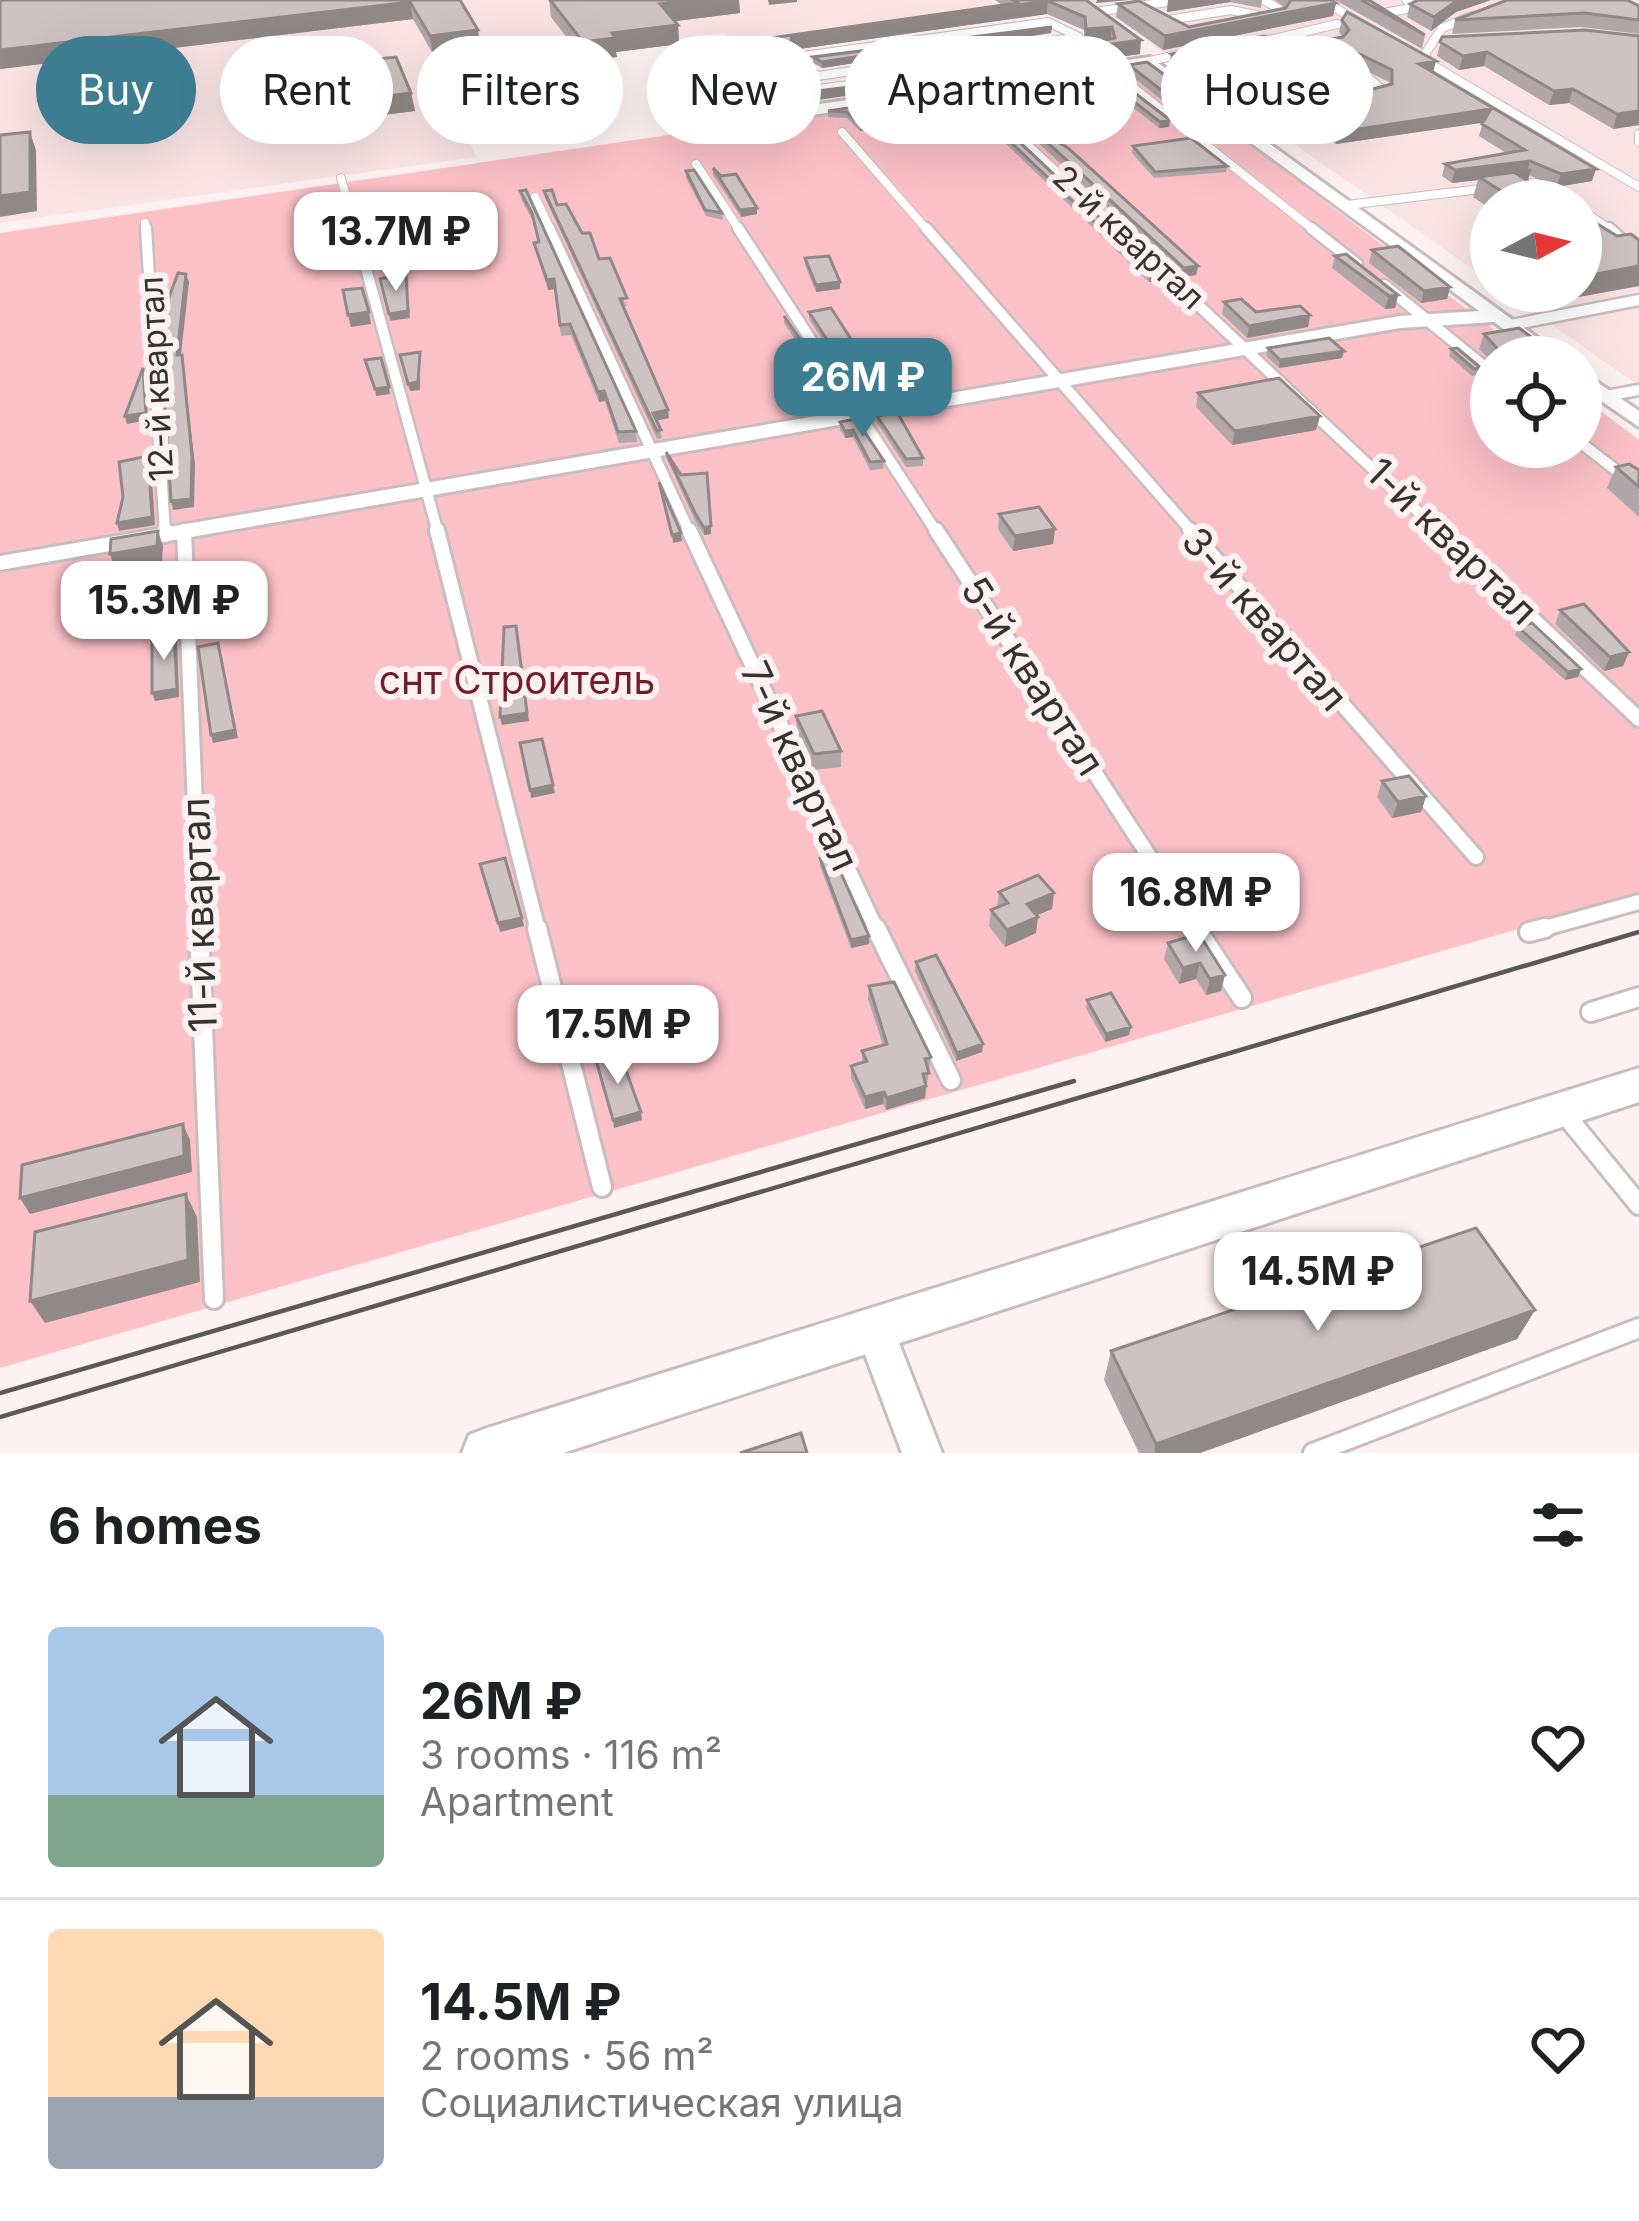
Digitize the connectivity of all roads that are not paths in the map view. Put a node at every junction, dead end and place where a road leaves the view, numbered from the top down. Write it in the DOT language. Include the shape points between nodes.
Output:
graph roads {
  1 [pos="1077,0"];
  2 [pos="1182,0"];
  3 [pos="1264,0"];
  4 [pos="1322,0"];
  5 [pos="1406,0"];
  6 [pos="1139,6"];
  7 [pos="1372,7"];
  8 [pos="1094,12"];
  9 [pos="1384,13"];
  10 [pos="1486,13"];
  11 [pos="1264,17"];
  12 [pos="1162,21"];
  13 [pos="1399,22"];
  14 [pos="1110,23"];
  15 [pos="1235,24"];
  16 [pos="1337,24"];
  17 [pos="1179,31"];
  18 [pos="1414,31"];
  19 [pos="1378,34"];
  20 [pos="1284,36"];
  21 [pos="1429,41"];
  22 [pos="1446,41"];
  23 [pos="969,53"];
  24 [pos="1412,54"];
  25 [pos="1161,56"];
  26 [pos="1153,57"];
  27 [pos="1137,60"];
  28 [pos="1429,63"];
  29 [pos="1161,64"];
  30 [pos="1137,91"];
  31 [pos="842,132"];
  32 [pos="1028,144"];
  33 [pos="1263,144"];
  34 [pos="697,164"];
  35 [pos="341,178"];
  36 [pos="1639,187"];
  37 [pos="1470,189"];
  38 [pos="535,197"];
  39 [pos="1347,205"];
  40 [pos="146,223"];
  41 [pos="1602,223"];
  42 [pos="1639,256"];
  43 [pos="1639,300"];
  44 [pos="1427,319"];
  45 [pos="1505,320"];
  46 [pos="1526,336"];
  47 [pos="1470,355"];
  48 [pos="1258,356"];
  49 [pos="1055,381"];
  50 [pos="1639,390"];
  51 [pos="1602,393"];
  52 [pos="1606,396"];
  53 [pos="863,415"];
  54 [pos="1639,421"];
  55 [pos="656,449"];
  56 [pos="1602,459"];
  57 [pos="1639,488"];
  58 [pos="427,489"];
  59 [pos="175,533"];
  60 [pos="0,563"];
  61 [pos="1639,719"];
  62 [pos="1476,857"];
  63 [pos="1639,902"];
  64 [pos="1528,932"];
  65 [pos="1242,998"];
  66 [pos="1639,998"];
  67 [pos="1591,1012"];
  68 [pos="951,1080"];
  69 [pos="1639,1085"];
  70 [pos="1561,1109"];
  71 [pos="602,1187"];
  72 [pos="1639,1205"];
  73 [pos="214,1299"];
  74 [pos="874,1328"];
  75 [pos="1639,1328"];
  76 [pos="487,1453"];
  77 [pos="922,1453"];
  78 [pos="1313,1453"];
  1 -- 8 [label="lane"];
  2 -- 6 [label="lane"];
  3 -- 11 [label="lane" via="1282,13"];
  4 -- 19 [label="lane"];
  5 -- 9 [label="lane" via="1417,7"];
  6 -- 8 [label="lane"];
  6 -- 12 [label="lane"];
  7 -- 9 [label="lane"];
  8 -- 14 [label="lane"];
  9 -- 13 [label="lane"];
  10 -- 21 [label="lane" via="1456,20"];
  11 -- 12 [label="lane" via="1237,10"];
  11 -- 15 [label="lane"];
  12 -- 17 [label="lane"];
  16 -- 20 [label="lane"];
  18 -- 21 [label="lane"];
  21 -- 22 [label="lane"];
  21 -- 28 [label="lane"];
  23 -- 23 [label="lane" via="822,76 796,57 1048,22 1079,37"];
  24 -- 28 [label="lane"];
  25 -- 26 [label="lane"];
  26 -- 27 [label="street"];
  26 -- 29 [label="street"];
  28 -- 36 [label="lane"];
  30 -- 44 [label="lane"];
  31 -- 49 [label="lane, 3-й квартал"];
  32 -- 48 [label="lane, 2-й квартал"];
  33 -- 39 [label="street"];
  34 -- 53 [label="lane, 5-й квартал"];
  35 -- 58 [label="lane"];
  37 -- 39 [label="lane"];
  38 -- 55 [label="lane, 7-й квартал"];
  39 -- 45 [label="street"];
  40 -- 59 [label="lane, 12-й квартал"];
  41 -- 42 [label="lane"];
  43 -- 45 [label="lane"];
  44 -- 45 [label="street"];
  44 -- 47 [label="lane"];
  44 -- 48 [label="street"];
  45 -- 46 [label="street"];
  48 -- 49 [label="street"];
  48 -- 61 [label="lane, 1-й квартал"];
  49 -- 53 [label="street"];
  49 -- 62 [label="lane, 3-й квартал"];
  50 -- 52 [label="lane"];
  51 -- 52 [label="street"];
  52 -- 54 [label="street"];
  53 -- 55 [label="street"];
  53 -- 65 [label="lane, 5-й квартал"];
  55 -- 58 [label="street"];
  55 -- 68 [label="lane, 7-й квартал"];
  56 -- 57 [label="lane"];
  58 -- 59 [label="street"];
  58 -- 71 [label="lane"];
  59 -- 60 [label="street"];
  59 -- 73 [label="lane, 11-й квартал"];
  63 -- 64 [label="lane"];
  66 -- 67 [label="lane"];
  69 -- 70 [label="street"];
  70 -- 72 [label="lane"];
  70 -- 74 [label="street"];
  74 -- 76 [label="street"];
  74 -- 77 [label="street"];
  75 -- 78 [label="lane"];
}
